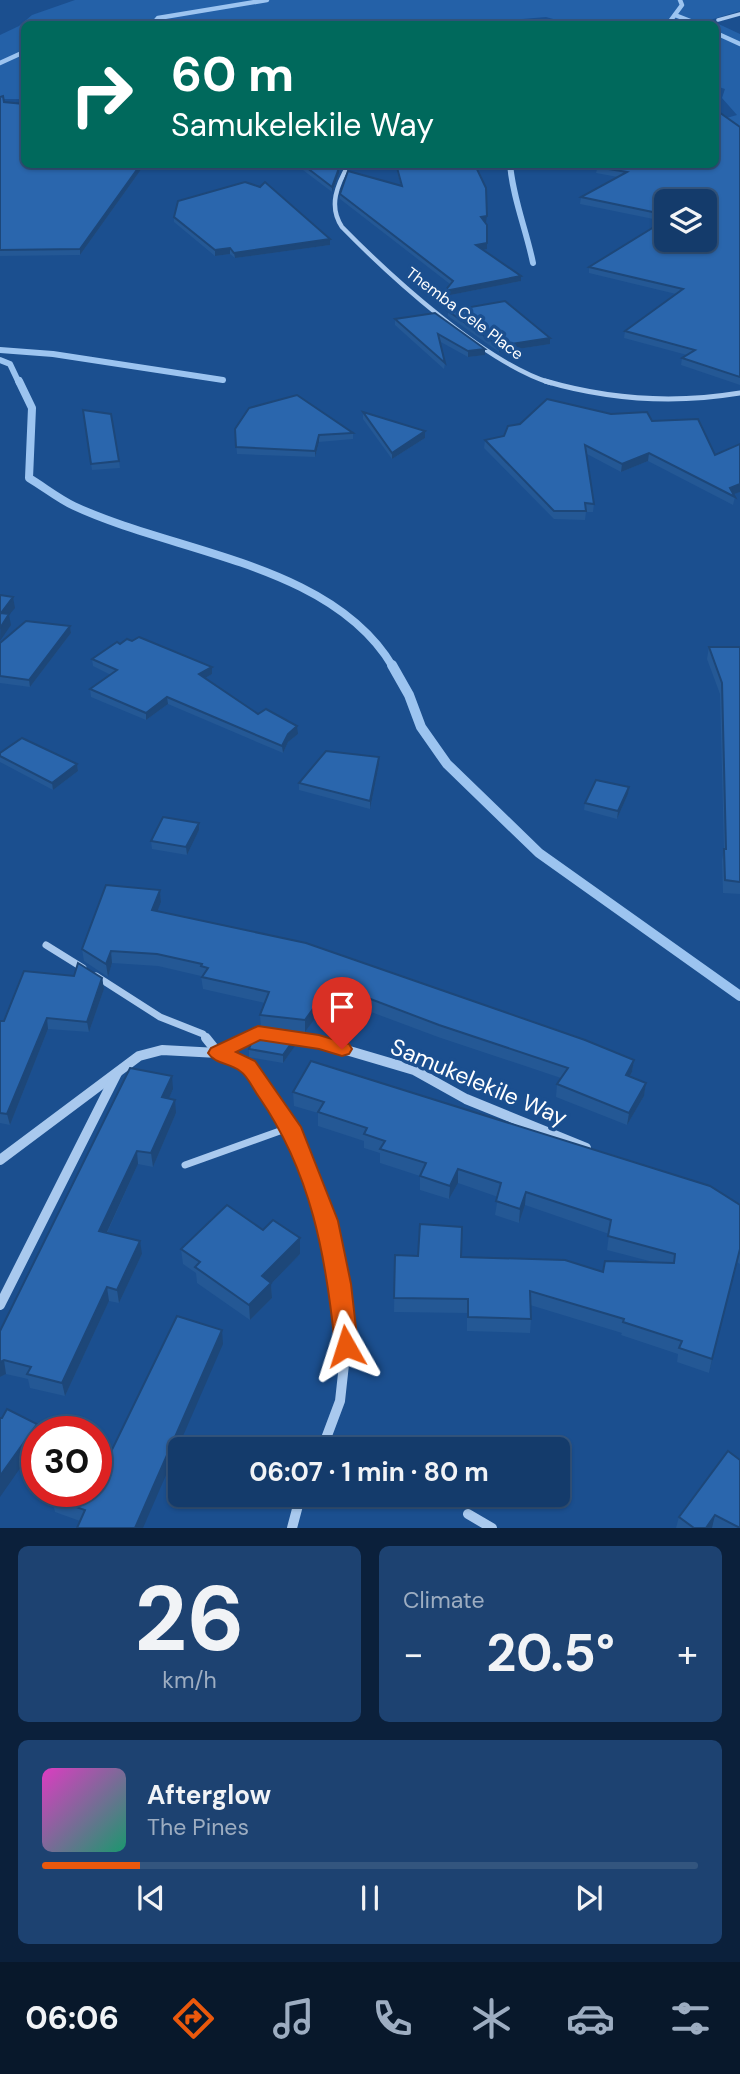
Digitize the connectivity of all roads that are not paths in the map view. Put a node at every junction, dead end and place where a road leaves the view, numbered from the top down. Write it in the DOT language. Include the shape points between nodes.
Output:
graph roads {
  1 [pos="740,14"];
  2 [pos="718,20"];
  3 [pos="347,168"];
  4 [pos="740,393"];
  5 [pos="46,945"];
  6 [pos="270,1035"];
  7 [pos="282,1037"];
  8 [pos="218,1053"];
  9 [pos="118,1073"];
  10 [pos="291,1127"];
  11 [pos="590,1150"];
  12 [pos="0,1160"];
  13 [pos="185,1166"];
  14 [pos="0,1305"];
  15 [pos="326,1437"];
  16 [pos="298,1507"];
  17 [pos="468,1514"];
  18 [pos="292,1528"];
  19 [pos="492,1528"];
  1 -- 2 [label="street"];
  3 -- 4 [label="street, Themba Cele Place" via="334,203 340,227 503,362 545,382 623,399"];
  5 -- 8 [label="street" via="160,1017 203,1034"];
  6 -- 8 [label="street" via="258,1033"];
  7 -- 11 [label="street, Samukelekile Way" via="319,1042 414,1070 466,1099"];
  8 -- 9 [label="street" via="162,1050 139,1056"];
  8 -- 10 [label="street" via="248,1066"];
  9 -- 12 [label="street"];
  9 -- 14 [label="street"];
  10 -- 13 [label="lane"];
  10 -- 15 [label="street" via="327,1221 340,1284 346,1346 340,1401"];
  16 -- 18 [label="street"];
  17 -- 19 [label="street"];
}
